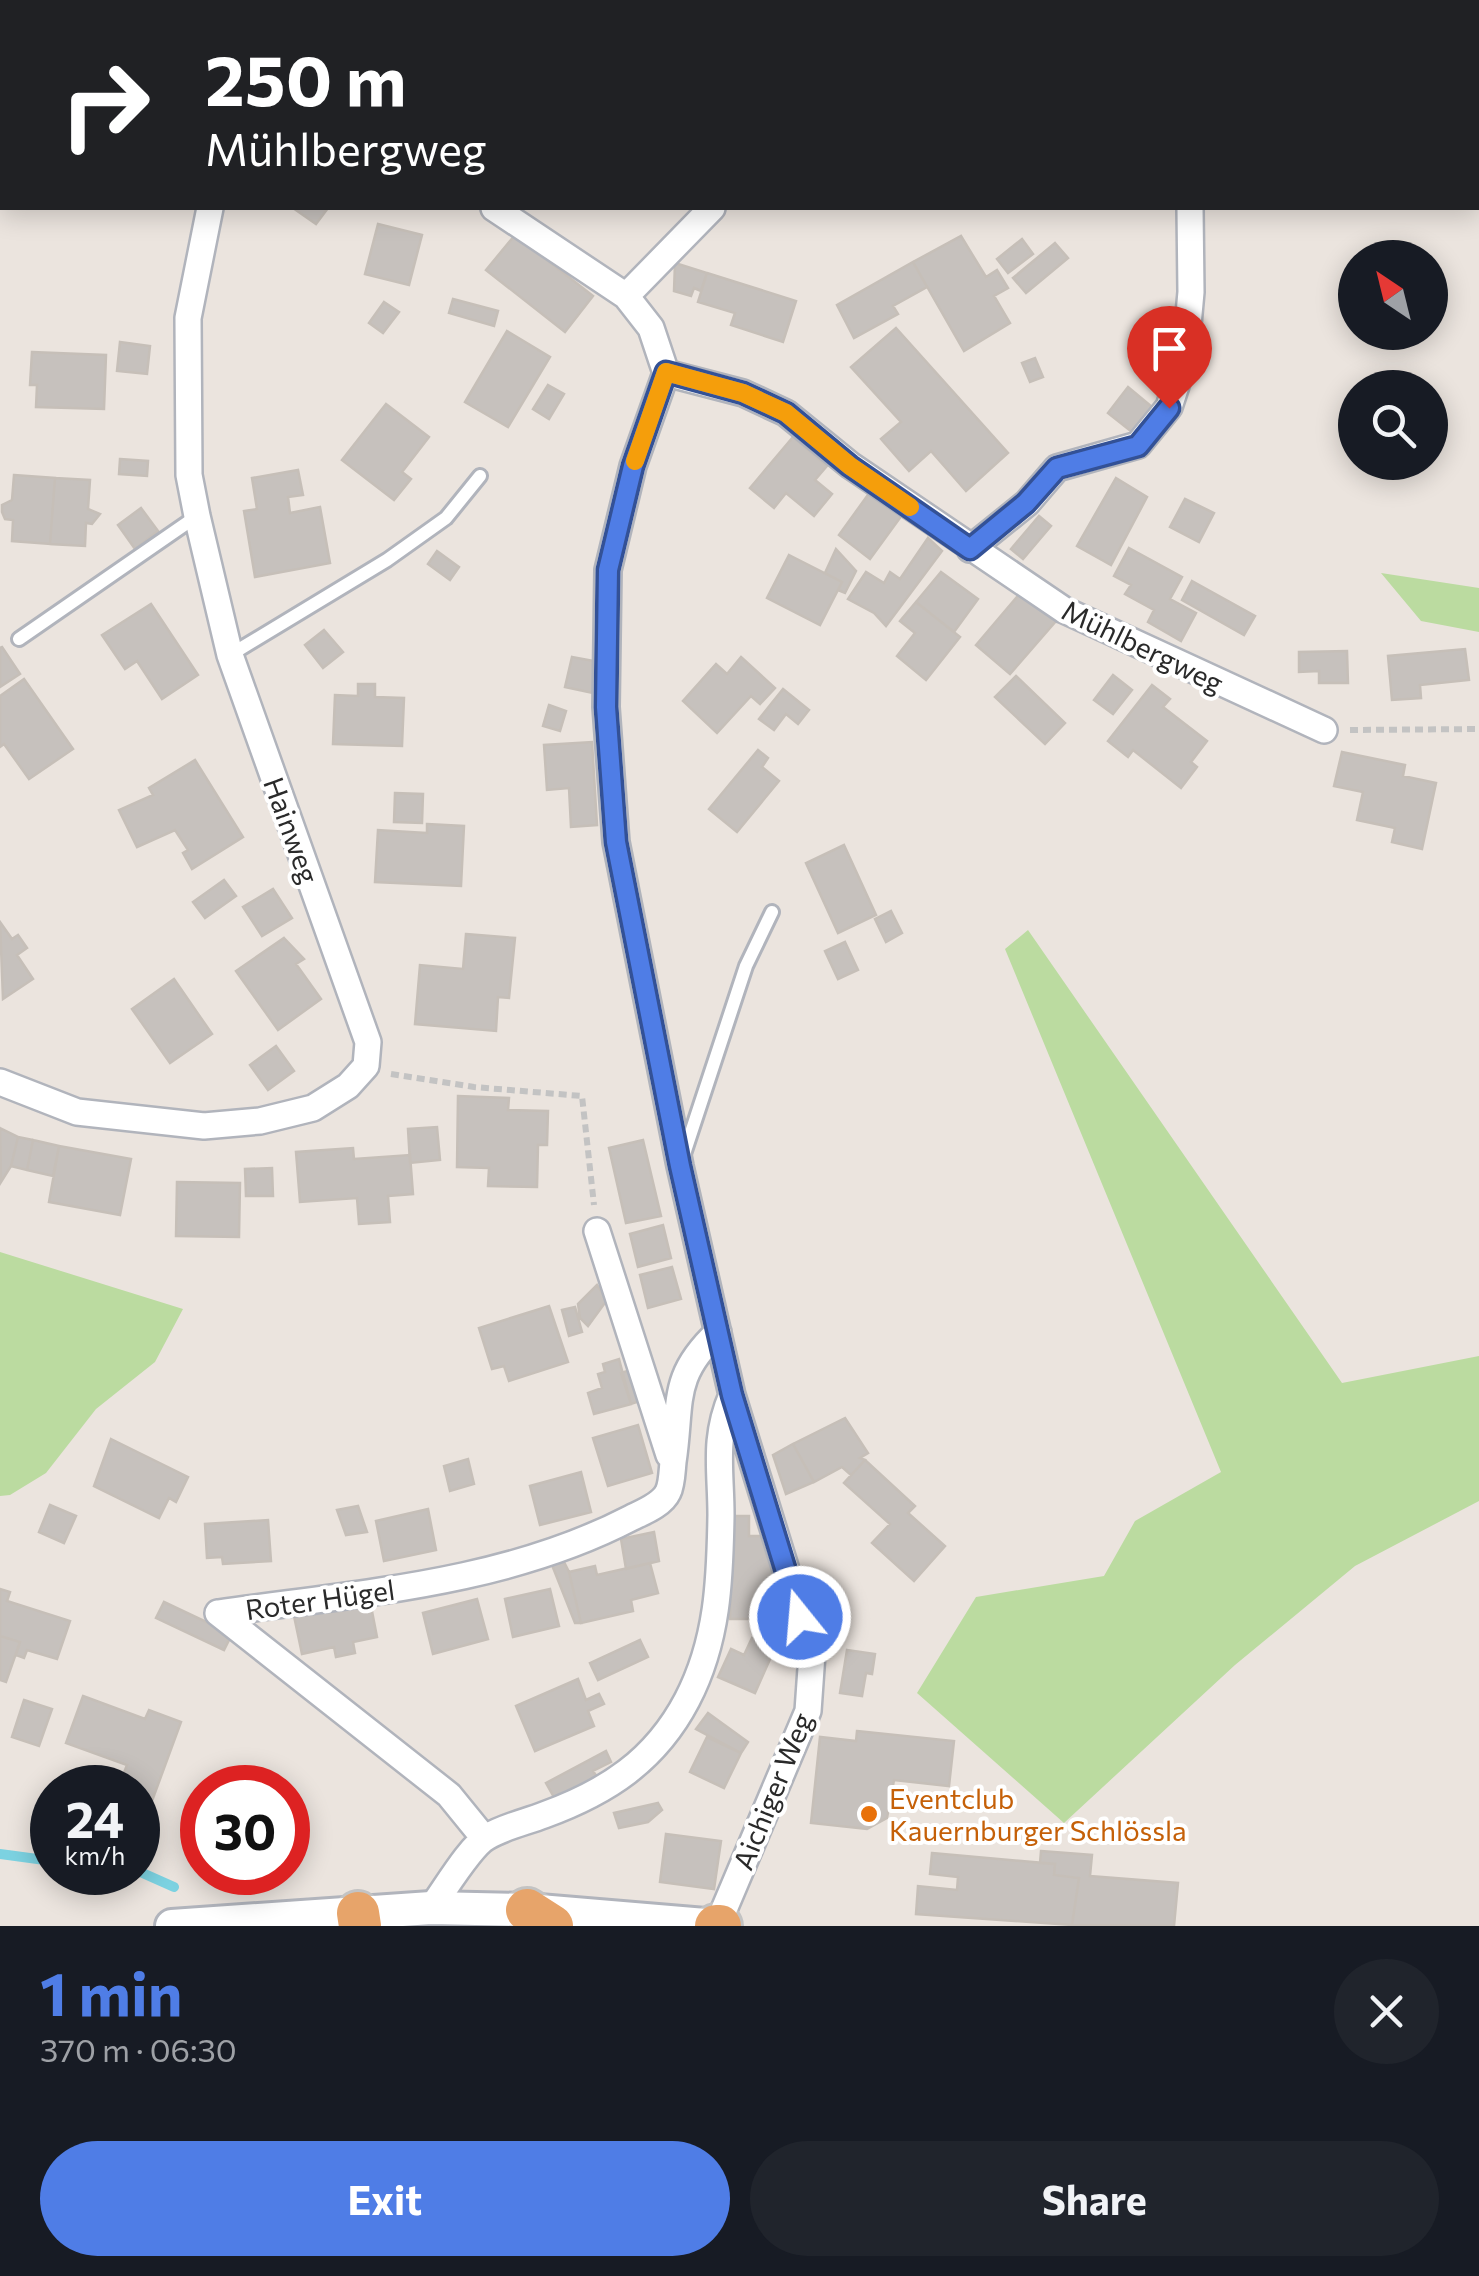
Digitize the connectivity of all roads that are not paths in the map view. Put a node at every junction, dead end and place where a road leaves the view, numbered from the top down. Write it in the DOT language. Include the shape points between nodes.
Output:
graph roads {
  1 [pos="210,210"];
  2 [pos="497,210"];
  3 [pos="710,210"];
  4 [pos="1190,210"];
  5 [pos="626,296"];
  6 [pos="666,372"];
  7 [pos="480,476"];
  8 [pos="197,516"];
  9 [pos="970,549"];
  10 [pos="19,639"];
  11 [pos="230,655"];
  12 [pos="1324,730"];
  13 [pos="772,912"];
  14 [pos="0,1082"];
  15 [pos="680,1166"];
  16 [pos="596,1231"];
  17 [pos="718,1332"];
  18 [pos="732,1395"];
  19 [pos="672,1470"];
  20 [pos="484,1838"];
  21 [pos="431,1908"];
  22 [pos="539,1918"];
  23 [pos="359,1920"];
  24 [pos="172,1926"];
  25 [pos="717,1926"];
  1 -- 8 [label="street, Hainweg" via="188,318 189,475"];
  2 -- 5 [label="street"];
  3 -- 5 [label="street"];
  4 -- 9 [label="street" via="1185,358 1169,408 1138,446 1057,468"];
  5 -- 6 [label="street" via="651,328"];
  6 -- 9 [label="street, Mühlbergweg" via="743,393 786,413"];
  6 -- 15 [label="street, Aichiger Weg" via="633,466 608,570 606,707 616,842"];
  7 -- 11 [label="lane" via="446,518"];
  8 -- 10 [label="lane"];
  8 -- 11 [label="street, Hainweg"];
  9 -- 12 [label="street, Mühlbergweg" via="1064,610"];
  11 -- 14 [label="street, Hainweg" via="368,1042 366,1066 313,1108 204,1126 77,1112"];
  13 -- 15 [label="lane" via="740,982"];
  15 -- 17 [label="street, Aichiger Weg"];
  16 -- 19 [label="street"];
  17 -- 18 [label="street, Aichiger Weg"];
  17 -- 19 [label="street, Roter Hügel" via="693,1355 679,1388"];
  18 -- 20 [label="street" via="718,1443 715,1629 688,1700 652,1752 618,1782"];
  18 -- 25 [label="street, Aichiger Weg" via="812,1654 808,1711"];
  19 -- 20 [label="street, Roter Hügel" via="661,1502 544,1557 429,1583 218,1613 449,1794"];
  20 -- 21 [label="street"];
  21 -- 22 [label="street"];
  21 -- 23 [label="street"];
  22 -- 25 [label="street"];
  23 -- 24 [label="street"];
}
